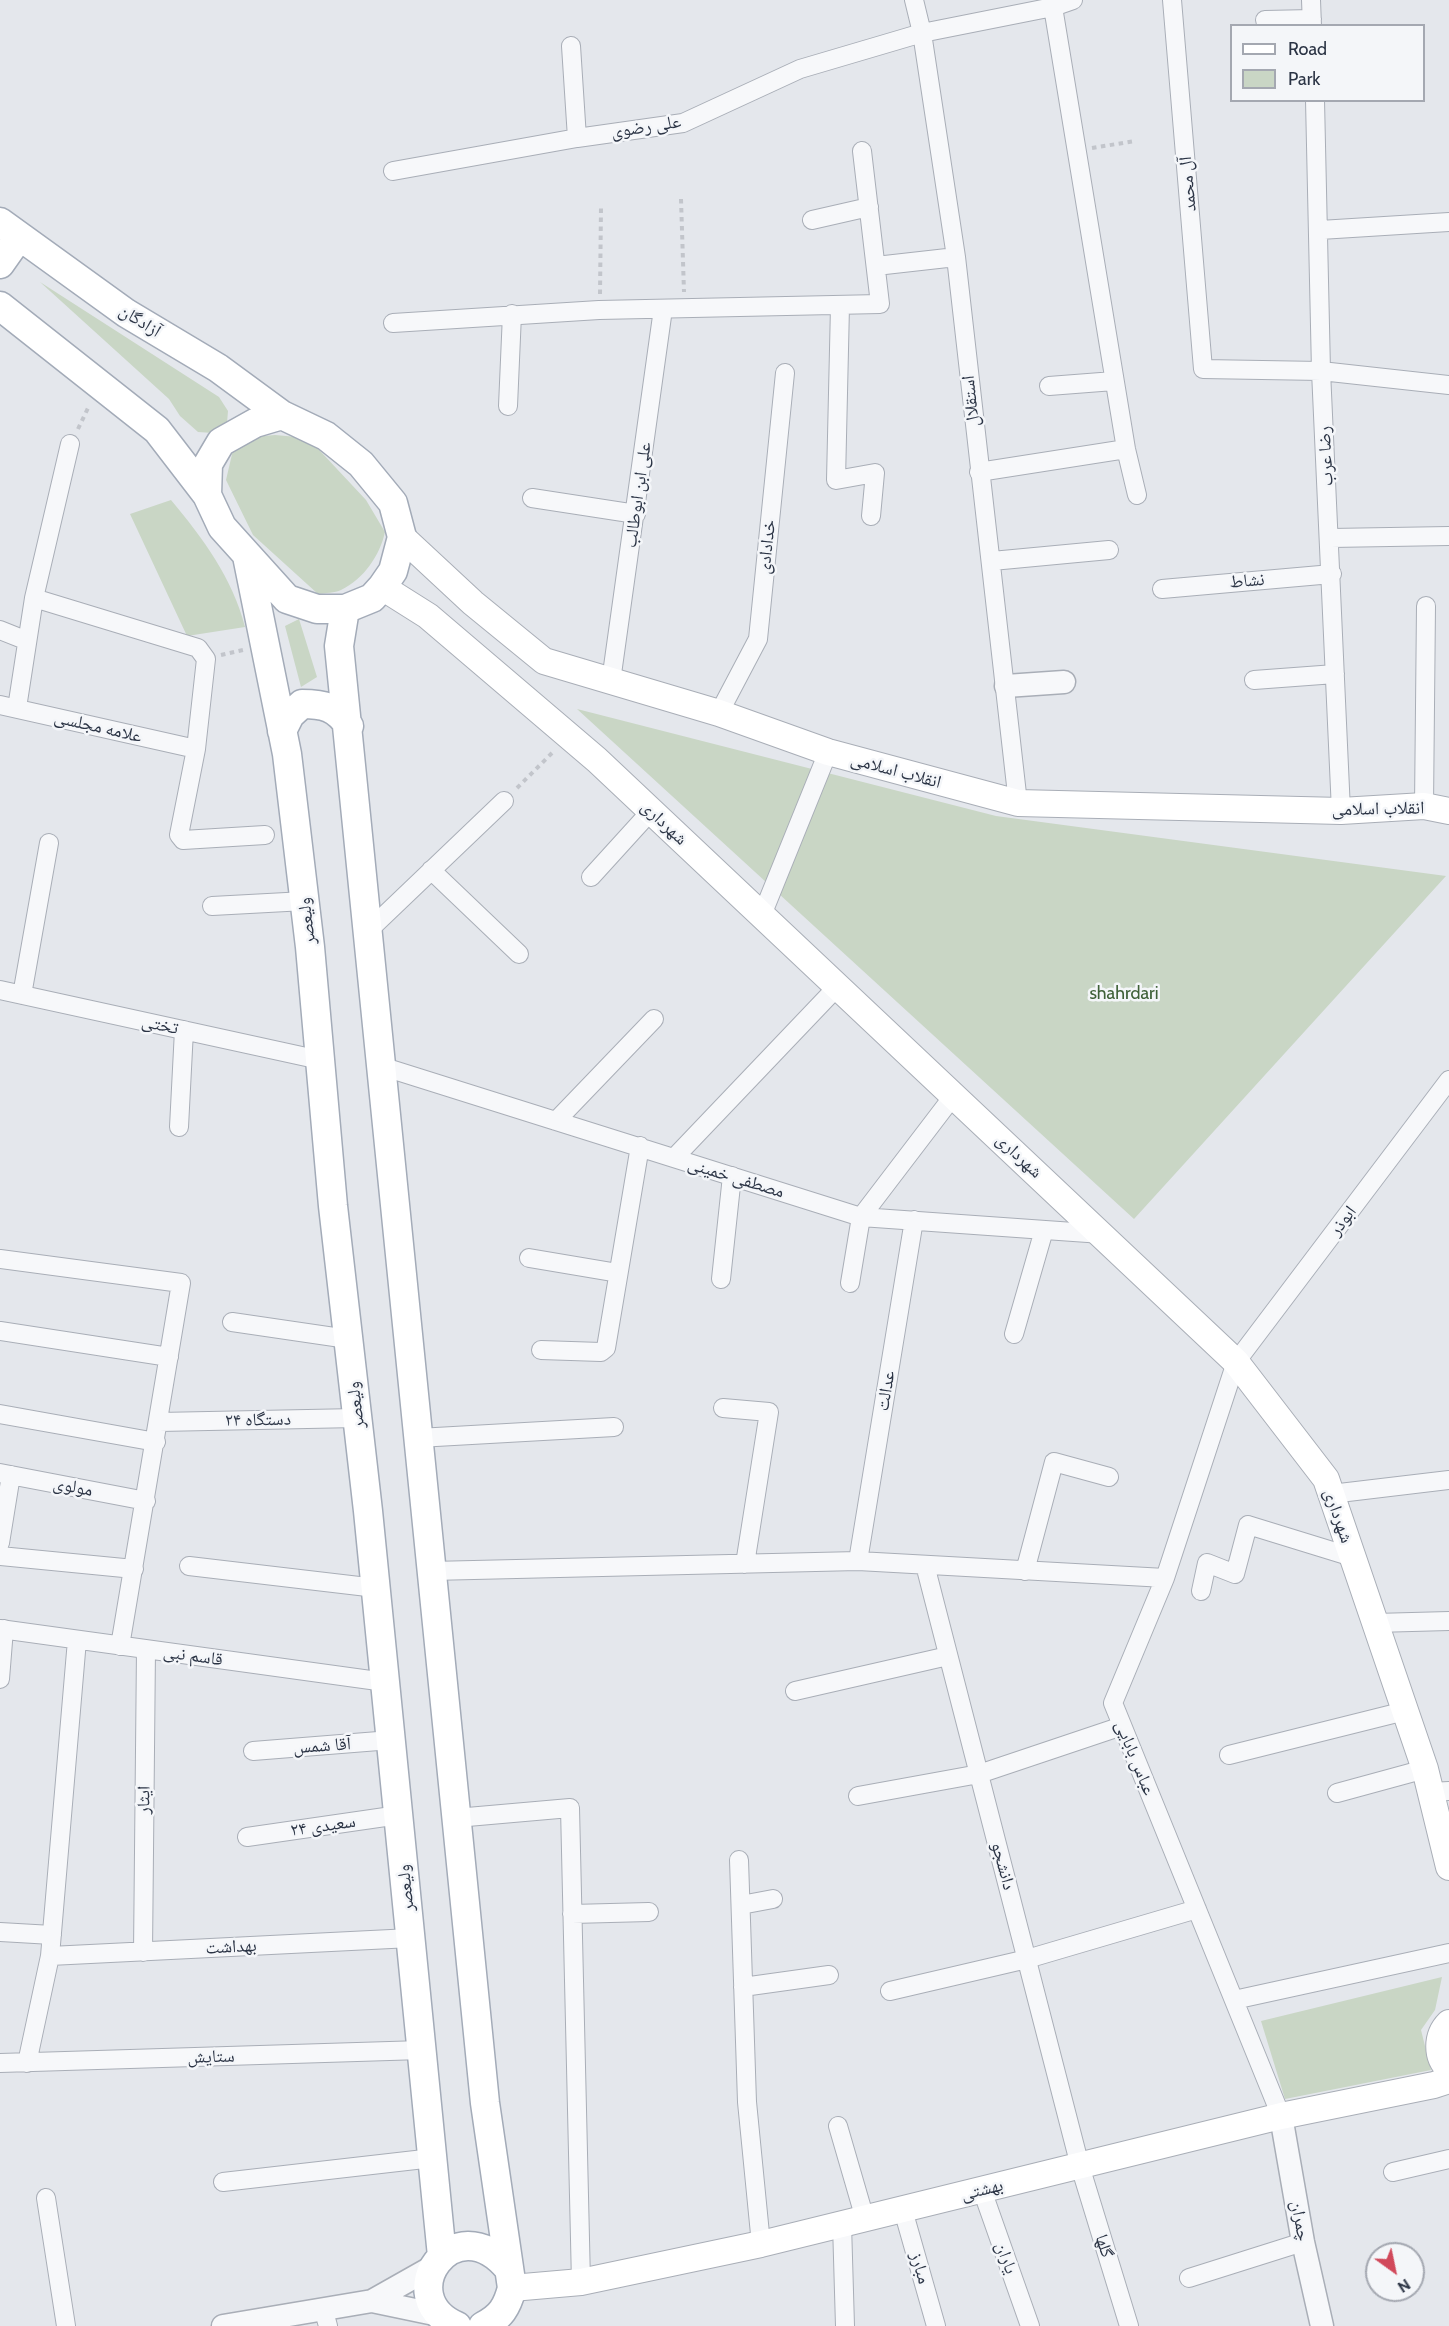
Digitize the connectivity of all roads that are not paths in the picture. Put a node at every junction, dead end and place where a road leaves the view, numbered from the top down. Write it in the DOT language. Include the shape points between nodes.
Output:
graph roads {
  1 [pos="914,0"];
  2 [pos="1073,0"];
  3 [pos="1172,0"];
  4 [pos="1311,0"];
  5 [pos="1053,7"];
  6 [pos="1265,20"];
  7 [pos="1312,22"];
  8 [pos="922,33"];
  9 [pos="571,46"];
  10 [pos="1315,102"];
  11 [pos="577,138"];
  12 [pos="862,151"];
  13 [pos="393,171"];
  14 [pos="869,207"];
  15 [pos="812,220"];
  16 [pos="1449,222"];
  17 [pos="10,230"];
  18 [pos="1320,230"];
  19 [pos="956,256"];
  20 [pos="0,264"];
  21 [pos="876,266"];
  22 [pos="0,306"];
  23 [pos="840,306"];
  24 [pos="663,309"];
  25 [pos="512,314"];
  26 [pos="393,323"];
  27 [pos="1321,371"];
  28 [pos="785,373"];
  29 [pos="1114,381"];
  30 [pos="1449,385"];
  31 [pos="1050,386"];
  32 [pos="508,406"];
  33 [pos="282,414"];
  34 [pos="70,444"];
  35 [pos="1126,449"];
  36 [pos="979,472"];
  37 [pos="207,495"];
  38 [pos="1137,495"];
  39 [pos="532,498"];
  40 [pos="636,514"];
  41 [pos="871,516"];
  42 [pos="1449,536"];
  43 [pos="402,537"];
  44 [pos="1331,538"];
  45 [pos="1109,550"];
  46 [pos="247,556"];
  47 [pos="992,561"];
  48 [pos="1332,574"];
  49 [pos="382,587"];
  50 [pos="1162,589"];
  51 [pos="33,598"];
  52 [pos="1426,606"];
  53 [pos="345,609"];
  54 [pos="0,630"];
  55 [pos="25,640"];
  56 [pos="1335,674"];
  57 [pos="1254,680"];
  58 [pos="611,681"];
  59 [pos="1064,682"];
  60 [pos="1006,686"];
  61 [pos="9,706"];
  62 [pos="719,713"];
  63 [pos="348,726"];
  64 [pos="282,731"];
  65 [pos="196,749"];
  66 [pos="828,752"];
  67 [pos="504,801"];
  68 [pos="1018,803"];
  69 [pos="1424,806"];
  70 [pos="651,811"];
  71 [pos="1341,811"];
  72 [pos="1449,811"];
  73 [pos="265,835"];
  74 [pos="49,843"];
  75 [pos="431,870"];
  76 [pos="591,878"];
  77 [pos="305,901"];
  78 [pos="212,906"];
  79 [pos="762,915"];
  80 [pos="368,931"];
  81 [pos="519,954"];
  82 [pos="838,986"];
  83 [pos="0,990"];
  84 [pos="22,995"];
  85 [pos="654,1019"];
  86 [pos="184,1030"];
  87 [pos="320,1060"];
  88 [pos="381,1066"];
  89 [pos="1449,1080"];
  90 [pos="954,1095"];
  91 [pos="556,1121"];
  92 [pos="179,1127"];
  93 [pos="640,1146"];
  94 [pos="674,1158"];
  95 [pos="732,1176"];
  96 [pos="861,1217"];
  97 [pos="914,1220"];
  98 [pos="1044,1230"];
  99 [pos="1102,1234"];
  100 [pos="529,1258"];
  101 [pos="0,1259"];
  102 [pos="618,1273"];
  103 [pos="721,1279"];
  104 [pos="850,1283"];
  105 [pos="232,1322"];
  106 [pos="0,1331"];
  107 [pos="1014,1334"];
  108 [pos="348,1339"];
  109 [pos="541,1350"];
  110 [pos="170,1357"];
  111 [pos="1236,1362"];
  112 [pos="723,1408"];
  113 [pos="0,1414"];
  114 [pos="357,1418"];
  115 [pos="159,1422"];
  116 [pos="614,1427"];
  117 [pos="418,1437"];
  118 [pos="156,1442"];
  119 [pos="6,1474"];
  120 [pos="1109,1476"];
  121 [pos="1449,1480"];
  122 [pos="1331,1494"];
  123 [pos="146,1501"];
  124 [pos="0,1543"];
  125 [pos="0,1556"];
  126 [pos="1352,1557"];
  127 [pos="858,1561"];
  128 [pos="745,1564"];
  129 [pos="189,1566"];
  130 [pos="925,1566"];
  131 [pos="134,1569"];
  132 [pos="431,1571"];
  133 [pos="1025,1571"];
  134 [pos="1165,1578"];
  135 [pos="376,1588"];
  136 [pos="1201,1592"];
  137 [pos="1449,1621"];
  138 [pos="1375,1623"];
  139 [pos="2,1629"];
  140 [pos="76,1640"];
  141 [pos="120,1646"];
  142 [pos="146,1649"];
  143 [pos="948,1656"];
  144 [pos="0,1679"];
  145 [pos="386,1682"];
  146 [pos="795,1691"];
  147 [pos="1405,1711"];
  148 [pos="1122,1726"];
  149 [pos="392,1740"];
  150 [pos="253,1751"];
  151 [pos="1229,1755"];
  152 [pos="979,1774"];
  153 [pos="1435,1784"];
  154 [pos="1337,1793"];
  155 [pos="858,1796"];
  156 [pos="399,1815"];
  157 [pos="456,1818"];
  158 [pos="247,1837"];
  159 [pos="739,1860"];
  160 [pos="1449,1867"];
  161 [pos="773,1899"];
  162 [pos="741,1905"];
  163 [pos="1197,1909"];
  164 [pos="649,1912"];
  165 [pos="572,1914"];
  166 [pos="0,1932"];
  167 [pos="52,1935"];
  168 [pos="411,1938"];
  169 [pos="143,1952"];
  170 [pos="1449,1953"];
  171 [pos="50,1956"];
  172 [pos="1027,1959"];
  173 [pos="829,1975"];
  174 [pos="743,1987"];
  175 [pos="890,1991"];
  176 [pos="1234,2000"];
  177 [pos="1449,2023"];
  178 [pos="423,2050"];
  179 [pos="0,2063"];
  180 [pos="27,2063"];
  181 [pos="1449,2069"];
  182 [pos="1449,2080"];
  183 [pos="1281,2116"];
  184 [pos="838,2127"];
  185 [pos="433,2158"];
  186 [pos="1449,2159"];
  187 [pos="1080,2166"];
  188 [pos="1393,2172"];
  189 [pos="223,2182"];
  190 [pos="982,2190"];
  191 [pos="46,2198"];
  192 [pos="903,2210"];
  193 [pos="854,2222"];
  194 [pos="1303,2242"];
  195 [pos="761,2244"];
  196 [pos="438,2261"];
  197 [pos="1189,2278"];
  198 [pos="581,2282"];
  199 [pos="509,2297"];
  200 [pos="372,2301"];
  201 [pos="326,2317"];
  202 [pos="447,2322"];
  203 [pos="66,2326"];
  204 [pos="223,2326"];
  205 [pos="483,2326"];
  206 [pos="845,2326"];
  207 [pos="936,2326"];
  208 [pos="1030,2326"];
  209 [pos="1129,2326"];
  210 [pos="1322,2326"];
  1 -- 8 [label="street, استقلال"];
  2 -- 5 [label="street, علی رضوی"];
  3 -- 27 [label="street, آل محمد" via="1203,369"];
  4 -- 7 [label="street"];
  5 -- 8 [label="street, علی رضوی"];
  5 -- 29 [label="street"];
  6 -- 7 [label="street"];
  8 -- 11 [label="street, علی رضوی" via="800,69 683,123"];
  8 -- 19 [label="street, استقلال"];
  9 -- 11 [label="street"];
  10 -- 18 [label="street, رضا عرب"];
  11 -- 13 [label="street, علی رضوی"];
  12 -- 14 [label="street"];
  14 -- 15 [label="street"];
  14 -- 21 [label="street"];
  16 -- 18 [label="street"];
  17 -- 20 [label="main road"];
  17 -- 33 [label="main road, آزادگان" via="126,313 218,368"];
  18 -- 27 [label="street, رضا عرب"];
  19 -- 21 [label="street"];
  19 -- 36 [label="street, استقلال"];
  21 -- 23 [label="street" via="880,304"];
  22 -- 37 [label="main road" via="157,430"];
  23 -- 24 [label="street"];
  23 -- 41 [label="street" via="836,480 875,473"];
  24 -- 25 [label="street"];
  24 -- 40 [label="street, علی ابن ابوطالب"];
  25 -- 26 [label="street"];
  25 -- 32 [label="street"];
  27 -- 30 [label="street"];
  27 -- 44 [label="street, رضا عرب"];
  28 -- 62 [label="street, خدادادی" via="758,639"];
  29 -- 31 [label="street"];
  29 -- 35 [label="street"];
  33 -- 37 [label="main road" via="255,423 221,442 208,464"];
  33 -- 43 [label="main road" via="326,436 361,464 393,503"];
  34 -- 51 [label="street"];
  35 -- 36 [label="street"];
  35 -- 38 [label="street"];
  36 -- 47 [label="street, استقلال"];
  37 -- 46 [label="main road" via="222,528"];
  39 -- 40 [label="street"];
  40 -- 58 [label="street, علی ابن ابوطالب"];
  42 -- 44 [label="street"];
  43 -- 49 [label="main road" via="393,571"];
  43 -- 58 [label="main road, انقلاب اسلامی" via="473,603 544,661"];
  44 -- 48 [label="street, رضا عرب"];
  45 -- 47 [label="street"];
  46 -- 53 [label="main road" via="287,599 317,609"];
  46 -- 64 [label="main road, ولیعصر"];
  47 -- 60 [label="street, استقلال"];
  48 -- 50 [label="street, نشاط"];
  48 -- 56 [label="street, رضا عرب"];
  49 -- 53 [label="main road" via="372,598"];
  49 -- 70 [label="main road, شهرداری" via="428,616"];
  51 -- 55 [label="street"];
  51 -- 65 [label="street" via="198,648 206,659"];
  52 -- 69 [label="street"];
  53 -- 63 [label="main road" via="339,646"];
  54 -- 55 [label="street"];
  55 -- 61 [label="street"];
  56 -- 57 [label="street"];
  56 -- 71 [label="street, رضا عرب"];
  58 -- 62 [label="main road, انقلاب اسلامی"];
  59 -- 60 [label="street"];
  60 -- 68 [label="street, استقلال"];
  61 -- 65 [label="street, علامه مجلسی"];
  62 -- 66 [label="main road, انقلاب اسلامی"];
  63 -- 64 [label="main road" via="339,711 321,704 302,704 290,715"];
  63 -- 80 [label="main road"];
  64 -- 77 [label="main road, ولیعصر"];
  65 -- 73 [label="street" via="179,835 183,840"];
  66 -- 68 [label="main road, انقلاب اسلامی"];
  66 -- 79 [label="street"];
  67 -- 75 [label="street"];
  68 -- 71 [label="main road, انقلاب اسلامی"];
  69 -- 71 [label="main road, انقلاب اسلامی"];
  69 -- 72 [label="main road, انقلاب اسلامی"];
  70 -- 76 [label="street"];
  70 -- 79 [label="main road, شهرداری"];
  74 -- 84 [label="street"];
  75 -- 80 [label="street"];
  75 -- 81 [label="street"];
  77 -- 78 [label="street"];
  77 -- 87 [label="main road, ولیعصر"];
  79 -- 82 [label="main road, شهرداری"];
  80 -- 88 [label="main road"];
  82 -- 90 [label="main road, شهرداری"];
  82 -- 94 [label="street"];
  83 -- 84 [label="street, تختی"];
  84 -- 86 [label="street, تختی"];
  85 -- 91 [label="street"];
  86 -- 87 [label="street, تختی"];
  86 -- 92 [label="street"];
  87 -- 108 [label="main road, ولیعصر"];
  88 -- 91 [label="street, مصطفی خمینی"];
  88 -- 117 [label="main road"];
  89 -- 111 [label="street, ابوذر"];
  90 -- 96 [label="street"];
  90 -- 99 [label="main road, شهرداری"];
  91 -- 93 [label="street, مصطفی خمینی"];
  93 -- 94 [label="street, مصطفی خمینی"];
  93 -- 102 [label="street"];
  94 -- 95 [label="street, مصطفی خمینی"];
  95 -- 96 [label="street, مصطفی خمینی"];
  95 -- 103 [label="street"];
  96 -- 97 [label="street, مصطفی خمینی"];
  96 -- 104 [label="street"];
  97 -- 98 [label="street, مصطفی خمینی"];
  97 -- 127 [label="street, عدالت"];
  98 -- 99 [label="street, مصطفی خمینی"];
  98 -- 107 [label="street"];
  99 -- 111 [label="main road, شهرداری"];
  100 -- 102 [label="street"];
  101 -- 110 [label="street" via="181,1283"];
  102 -- 109 [label="street" via="604,1350"];
  105 -- 108 [label="street"];
  106 -- 110 [label="street"];
  108 -- 114 [label="main road, ولیعصر"];
  110 -- 115 [label="street"];
  111 -- 122 [label="main road, شهرداری" via="1326,1479"];
  111 -- 134 [label="street, عباس بابایی"];
  112 -- 128 [label="street" via="769,1412"];
  113 -- 118 [label="street"];
  114 -- 115 [label="street, ۲۴ دستگاه"];
  114 -- 135 [label="main road, ولیعصر"];
  115 -- 118 [label="street"];
  116 -- 117 [label="street"];
  117 -- 132 [label="main road"];
  118 -- 123 [label="street"];
  119 -- 123 [label="street, مولوی"];
  119 -- 124 [label="street"];
  120 -- 133 [label="street" via="1054,1462"];
  121 -- 122 [label="street"];
  122 -- 126 [label="main road, شهرداری"];
  123 -- 131 [label="street"];
  125 -- 131 [label="street"];
  126 -- 136 [label="street" via="1248,1525 1235,1574 1208,1563"];
  126 -- 138 [label="main road, شهرداری"];
  127 -- 128 [label="street"];
  127 -- 130 [label="street"];
  128 -- 132 [label="street"];
  129 -- 135 [label="street"];
  130 -- 133 [label="street"];
  130 -- 143 [label="street, دانشجو"];
  131 -- 141 [label="street"];
  132 -- 157 [label="main road"];
  133 -- 134 [label="street"];
  134 -- 148 [label="street, عباس بابایی" via="1113,1703"];
  135 -- 145 [label="main road, ولیعصر"];
  137 -- 138 [label="street"];
  138 -- 147 [label="main road, شهرداری"];
  139 -- 140 [label="street, قاسم نبی"];
  139 -- 144 [label="street"];
  140 -- 141 [label="street, قاسم نبی"];
  140 -- 167 [label="street"];
  141 -- 142 [label="street, قاسم نبی"];
  142 -- 145 [label="street, قاسم نبی"];
  142 -- 169 [label="street, ایثار"];
  143 -- 146 [label="street"];
  143 -- 152 [label="street, دانشجو"];
  145 -- 149 [label="main road, ولیعصر"];
  147 -- 151 [label="street"];
  147 -- 153 [label="main road, شهرداری"];
  148 -- 152 [label="street"];
  148 -- 163 [label="street, عباس بابایی"];
  149 -- 150 [label="street, آقا شمس"];
  149 -- 156 [label="main road, ولیعصر"];
  152 -- 155 [label="street"];
  152 -- 172 [label="street, دانشجو"];
  153 -- 154 [label="street"];
  153 -- 160 [label="main road, شهرداری"];
  156 -- 158 [label="street, ۲۴ سعیدی"];
  156 -- 168 [label="main road, ولیعصر"];
  157 -- 165 [label="street" via="570,1808"];
  157 -- 199 [label="main road"];
  159 -- 162 [label="street"];
  161 -- 162 [label="street"];
  162 -- 174 [label="street"];
  163 -- 172 [label="street"];
  163 -- 176 [label="street, عباس بابایی"];
  164 -- 165 [label="street"];
  165 -- 198 [label="street"];
  166 -- 167 [label="street"];
  167 -- 171 [label="street"];
  168 -- 169 [label="street, بهداشت"];
  168 -- 178 [label="main road, ولیعصر"];
  169 -- 171 [label="street, بهداشت"];
  170 -- 176 [label="street"];
  171 -- 180 [label="street"];
  172 -- 175 [label="street"];
  172 -- 187 [label="street, دانشجو"];
  173 -- 174 [label="street"];
  174 -- 195 [label="street" via="747,2102"];
  176 -- 183 [label="street, عباس بابایی"];
  177 -- 181 [label="main road" via="1439,2039 1439,2054"];
  178 -- 180 [label="street, ستایش"];
  178 -- 185 [label="main road, ولیعصر"];
  179 -- 180 [label="street, ستایش"];
  182 -- 183 [label="main road, بهشتی"];
  183 -- 187 [label="main road, بهشتی"];
  183 -- 194 [label="street, چمران"];
  184 -- 193 [label="street"];
  185 -- 189 [label="street"];
  185 -- 196 [label="main road, ولیعصر"];
  186 -- 188 [label="street"];
  187 -- 190 [label="main road, بهشتی"];
  187 -- 209 [label="street, گلها"];
  190 -- 192 [label="main road, بهشتی"];
  190 -- 208 [label="street, یاران"];
  191 -- 203 [label="street"];
  192 -- 193 [label="main road, بهشتی"];
  192 -- 207 [label="street, مبارز"];
  193 -- 195 [label="main road, بهشتی"];
  193 -- 206 [label="street"];
  194 -- 197 [label="street"];
  194 -- 210 [label="street, چمران"];
  195 -- 198 [label="main road, بهشتی"];
  196 -- 199 [label="main road" via="459,2247 478,2246 495,2254"];
  196 -- 200 [label="street"];
  196 -- 202 [label="main road, ولیعصر" via="429,2291"];
  198 -- 199 [label="main road, بهشتی"];
  199 -- 205 [label="main road" via="495,2320"];
  200 -- 201 [label="street"];
  200 -- 202 [label="street"];
  201 -- 204 [label="street"];
}
